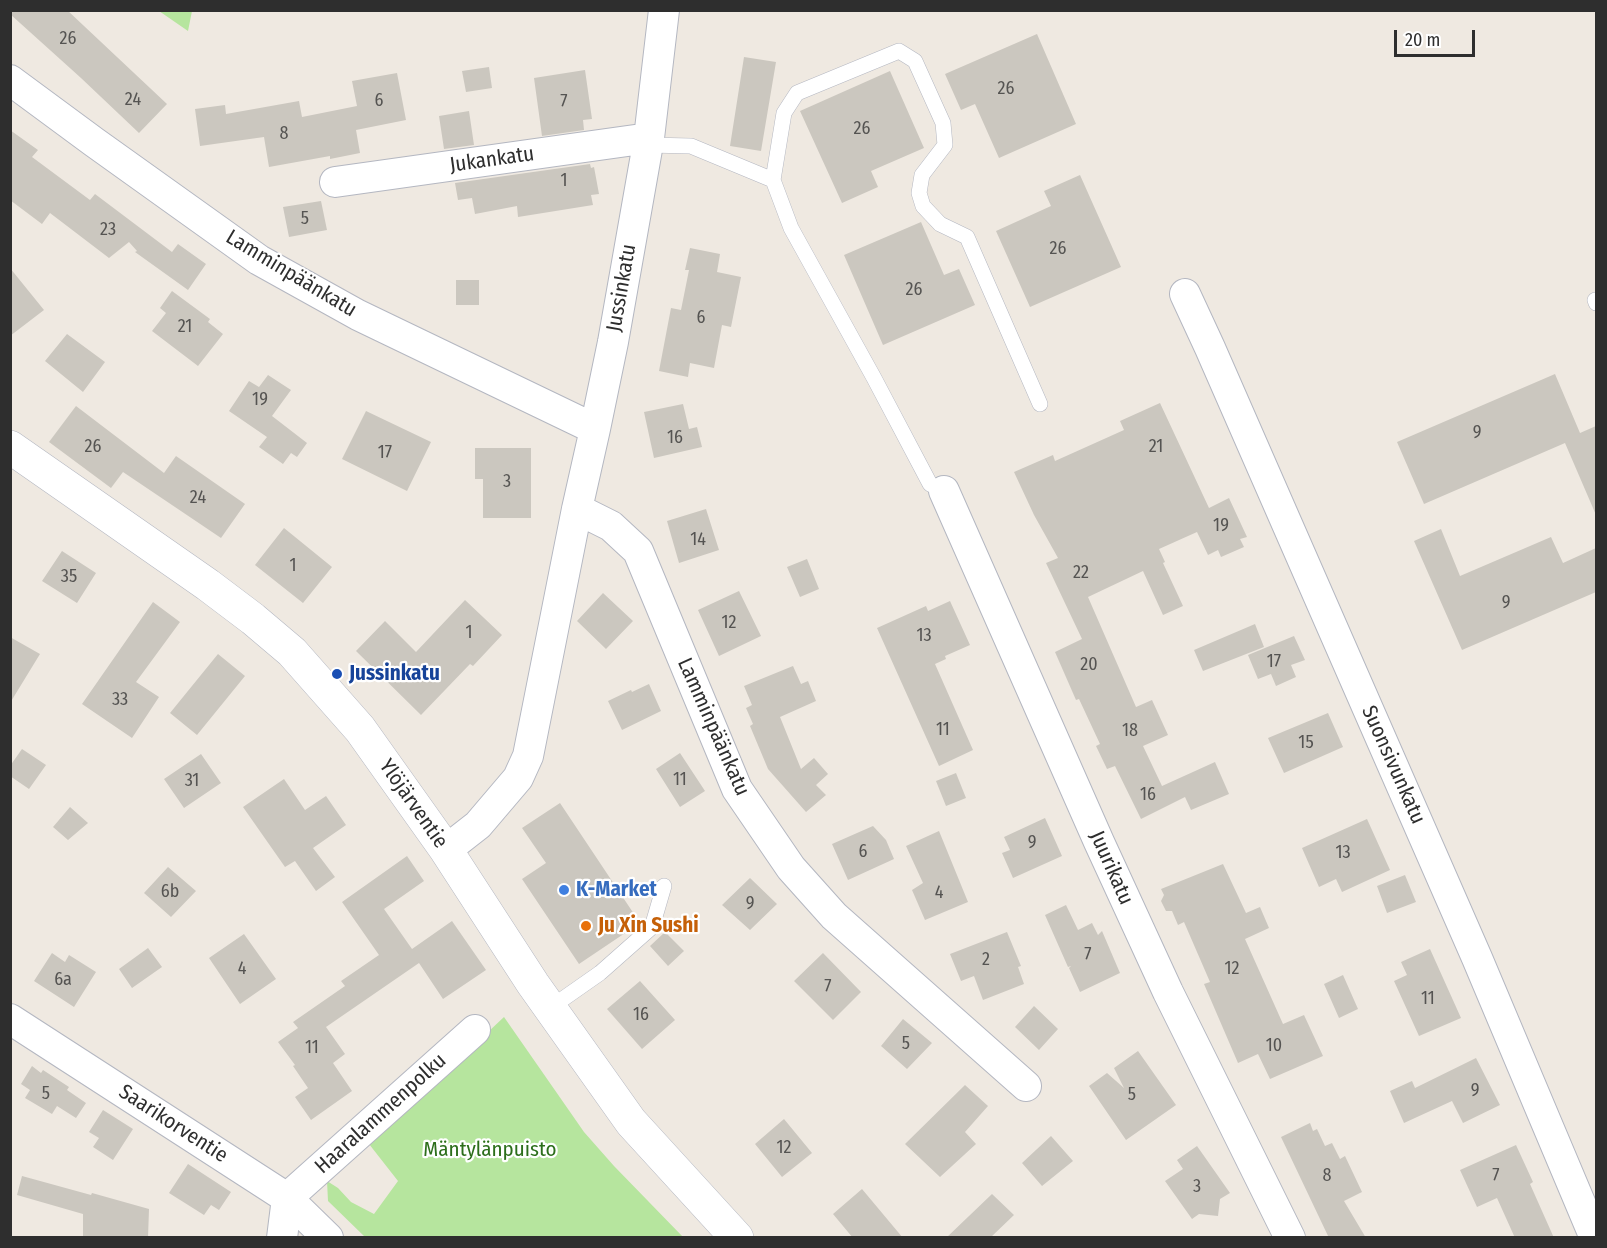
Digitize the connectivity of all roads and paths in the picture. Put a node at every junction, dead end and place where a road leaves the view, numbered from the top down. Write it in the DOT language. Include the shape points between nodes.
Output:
graph roads {
  1 [pos="664,10"];
  2 [pos="10,80"];
  3 [pos="649,141"];
  4 [pos="773,180"];
  5 [pos="335,182"];
  6 [pos="1185,294"];
  7 [pos="1040,404"];
  8 [pos="596,429"];
  9 [pos="10,447"];
  10 [pos="944,491"];
  11 [pos="577,509"];
  12 [pos="446,850"];
  13 [pos="664,886"];
  14 [pos="550,1008"];
  15 [pos="10,1019"];
  16 [pos="475,1030"];
  17 [pos="1026,1086"];
  18 [pos="287,1197"];
  19 [pos="282,1238"];
  20 [pos="328,1238"];
  21 [pos="737,1238"];
  22 [pos="1290,1238"];
  23 [pos="1596,1238"];
  1 -- 3 [label="street, Jussinkatu"];
  2 -- 8 [label="street, Lamminpäänkatu" via="259,260 358,315"];
  3 -- 4 [label="lane" via="691,146"];
  3 -- 5 [label="street, Jukankatu"];
  3 -- 8 [label="street, Jussinkatu"];
  4 -- 7 [label="lane" via="784,113 797,93 899,51 915,60 943,123 945,145 922,175 919,193 923,206 940,224 967,237"];
  4 -- 10 [label="lane" via="791,228 930,484"];
  6 -- 23 [label="street, Suonsivunkatu" via="1468,936"];
  8 -- 11 [label="street, Jussinkatu"];
  9 -- 12 [label="main road, Ylöjärventie" via="208,585 292,652 360,729"];
  10 -- 22 [label="street, Juurikatu" via="1168,992"];
  11 -- 12 [label="street, Jussinkatu" via="525,765 514,784 478,825"];
  11 -- 17 [label="street, Lamminpäänkatu" via="611,526 638,551 737,789 791,868 834,916"];
  12 -- 14 [label="main road, Ylöjärventie"];
  13 -- 14 [label="lane" via="652,927 600,973"];
  14 -- 21 [label="main road, Ylöjärventie" via="631,1122"];
  15 -- 18 [label="street, Saarikorventie"];
  16 -- 18 [label="street, Haaralammenpolku"];
  18 -- 19 [label="street"];
  18 -- 20 [label="street, Saarikorventie"];
}
